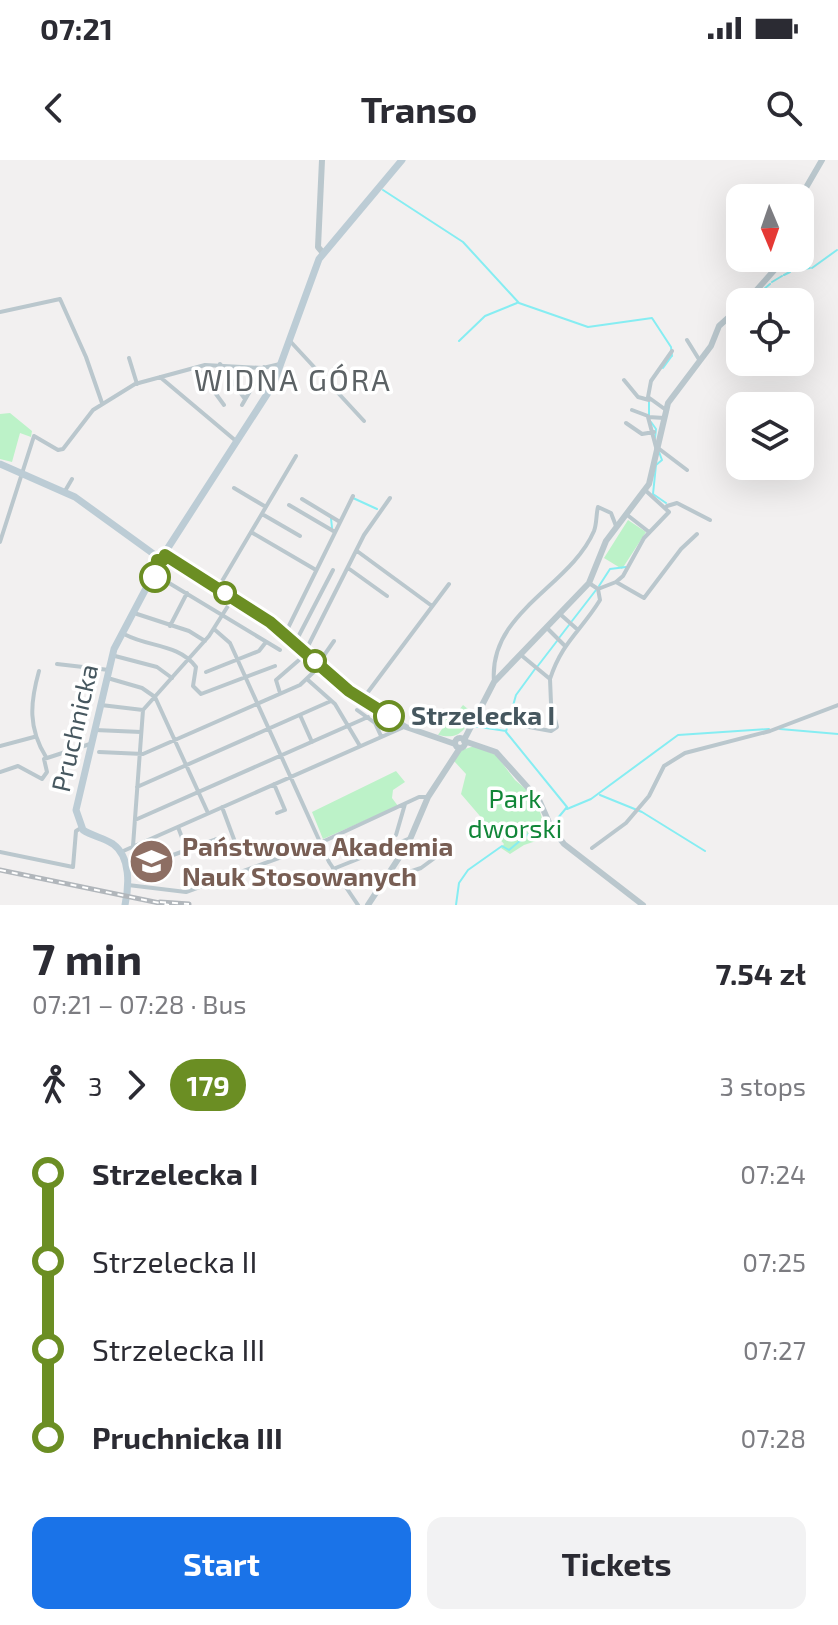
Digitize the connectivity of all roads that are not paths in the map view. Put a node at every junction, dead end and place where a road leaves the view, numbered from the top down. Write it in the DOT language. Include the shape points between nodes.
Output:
graph roads {
  1 [pos="322,160"];
  2 [pos="402,160"];
  3 [pos="822,160"];
  4 [pos="808,184"];
  5 [pos="323,253"];
  6 [pos="774,272"];
  7 [pos="760,288"];
  8 [pos="0,312"];
  9 [pos="726,320"];
  10 [pos="687,340"];
  11 [pos="290,341"];
  12 [pos="672,351"];
  13 [pos="129,358"];
  14 [pos="700,361"];
  15 [pos="220,364"];
  16 [pos="282,364"];
  17 [pos="197,367"];
  18 [pos="264,367"];
  19 [pos="160,377"];
  20 [pos="624,380"];
  21 [pos="137,384"];
  22 [pos="245,399"];
  23 [pos="649,400"];
  24 [pos="102,403"];
  25 [pos="224,405"];
  26 [pos="242,405"];
  27 [pos="632,410"];
  28 [pos="666,410"];
  29 [pos="648,416"];
  30 [pos="664,418"];
  31 [pos="364,421"];
  32 [pos="626,423"];
  33 [pos="654,432"];
  34 [pos="236,441"];
  35 [pos="657,450"];
  36 [pos="296,456"];
  37 [pos="0,464"];
  38 [pos="687,470"];
  39 [pos="22,471"];
  40 [pos="72,479"];
  41 [pos="234,488"];
  42 [pos="645,490"];
  43 [pos="65,491"];
  44 [pos="353,496"];
  45 [pos="390,498"];
  46 [pos="302,499"];
  47 [pos="289,505"];
  48 [pos="667,506"];
  49 [pos="266,507"];
  50 [pos="262,514"];
  51 [pos="626,514"];
  52 [pos="710,520"];
  53 [pos="340,522"];
  54 [pos="617,527"];
  55 [pos="251,532"];
  56 [pos="335,532"];
  57 [pos="649,532"];
  58 [pos="697,534"];
  59 [pos="300,536"];
  60 [pos="0,542"];
  61 [pos="357,551"];
  62 [pos="162,555"];
  63 [pos="348,568"];
  64 [pos="316,570"];
  65 [pos="333,570"];
  66 [pos="616,582"];
  67 [pos="169,583"];
  68 [pos="589,583"];
  69 [pos="449,584"];
  70 [pos="218,589"];
  71 [pos="598,589"];
  72 [pos="187,593"];
  73 [pos="387,596"];
  74 [pos="233,598"];
  75 [pos="432,606"];
  76 [pos="134,613"];
  77 [pos="560,614"];
  78 [pos="222,615"];
  79 [pos="170,626"];
  80 [pos="547,628"];
  81 [pos="214,629"];
  82 [pos="578,630"];
  83 [pos="126,635"];
  84 [pos="285,635"];
  85 [pos="205,641"];
  86 [pos="334,641"];
  87 [pos="266,642"];
  88 [pos="295,643"];
  89 [pos="564,645"];
  90 [pos="280,650"];
  91 [pos="305,652"];
  92 [pos="521,655"];
  93 [pos="115,656"];
  94 [pos="189,658"];
  95 [pos="239,659"];
  96 [pos="299,660"];
  97 [pos="57,664"];
  98 [pos="319,665"];
  99 [pos="275,666"];
  100 [pos="109,670"];
  101 [pos="39,671"];
  102 [pos="206,672"];
  103 [pos="247,677"];
  104 [pos="172,678"];
  105 [pos="111,679"];
  106 [pos="550,679"];
  107 [pos="308,680"];
  108 [pos="494,682"];
  109 [pos="280,693"];
  110 [pos="155,697"];
  111 [pos="362,700"];
  112 [pos="331,701"];
  113 [pos="258,703"];
  114 [pos="101,705"];
  115 [pos="838,705"];
  116 [pos="143,710"];
  117 [pos="357,710"];
  118 [pos="300,715"];
  119 [pos="368,717"];
  120 [pos="474,717"];
  121 [pos="348,725"];
  122 [pos="402,726"];
  123 [pos="271,729"];
  124 [pos="95,730"];
  125 [pos="141,732"];
  126 [pos="381,736"];
  127 [pos="34,737"];
  128 [pos="175,740"];
  129 [pos="312,742"];
  130 [pos="460,743"];
  131 [pos="92,744"];
  132 [pos="0,746"];
  133 [pos="360,746"];
  134 [pos="99,752"];
  135 [pos="140,755"];
  136 [pos="282,755"];
  137 [pos="45,758"];
  138 [pos="187,766"];
  139 [pos="0,772"];
  140 [pos="292,776"];
  141 [pos="274,784"];
  142 [pos="137,787"];
  143 [pos="199,792"];
  144 [pos="428,797"];
  145 [pos="405,804"];
  146 [pos="222,807"];
  147 [pos="208,813"];
  148 [pos="277,813"];
  149 [pos="135,820"];
  150 [pos="177,827"];
  151 [pos="79,831"];
  152 [pos="396,835"];
  153 [pos="217,839"];
  154 [pos="411,839"];
  155 [pos="235,842"];
  156 [pos="320,843"];
  157 [pos="133,846"];
  158 [pos="592,848"];
  159 [pos="187,851"];
  160 [pos="0,852"];
  161 [pos="121,852"];
  162 [pos="440,854"];
  163 [pos="173,855"];
  164 [pos="333,869"];
  165 [pos="383,879"];
  166 [pos="128,883"];
  167 [pos="632,897"];
  168 [pos="123,905"];
  169 [pos="358,905"];
  170 [pos="368,905"];
  171 [pos="626,905"];
  172 [pos="643,905"];
  1 -- 5 [label="street" via="318,247"];
  2 -- 5 [label="main road, Pruchnicka"];
  3 -- 4 [label="street"];
  5 -- 11 [label="main road, Pruchnicka"];
  6 -- 7 [label="street"];
  8 -- 24 [label="street" via="62,301"];
  9 -- 14 [label="street"];
  10 -- 14 [label="street"];
  11 -- 16 [label="main road, Pruchnicka"];
  11 -- 31 [label="street"];
  12 -- 23 [label="street" via="651,381"];
  13 -- 21 [label="street"];
  14 -- 28 [label="street"];
  15 -- 17 [label="street"];
  15 -- 18 [label="street"];
  15 -- 22 [label="street"];
  16 -- 18 [label="street"];
  16 -- 34 [label="main road, Pruchnicka"];
  17 -- 19 [label="street"];
  17 -- 25 [label="street"];
  18 -- 22 [label="street"];
  19 -- 21 [label="street"];
  19 -- 34 [label="street"];
  20 -- 23 [label="street" via="638,397"];
  21 -- 24 [label="street"];
  22 -- 26 [label="street"];
  23 -- 28 [label="street"];
  24 -- 39 [label="street" via="65,448 58,450 34,436"];
  27 -- 29 [label="street"];
  28 -- 30 [label="street"];
  29 -- 30 [label="street"];
  29 -- 33 [label="street"];
  30 -- 35 [label="street"];
  32 -- 33 [label="street" via="642,434"];
  33 -- 35 [label="street"];
  34 -- 62 [label="main road, Pruchnicka"];
  35 -- 38 [label="street"];
  35 -- 42 [label="street"];
  36 -- 49 [label="street"];
  37 -- 39 [label="main road"];
  39 -- 43 [label="main road"];
  39 -- 60 [label="street"];
  40 -- 43 [label="street"];
  41 -- 49 [label="street"];
  42 -- 48 [label="street"];
  42 -- 51 [label="street"];
  43 -- 62 [label="main road"];
  44 -- 53 [label="street"];
  45 -- 61 [label="street"];
  46 -- 53 [label="street"];
  47 -- 56 [label="street"];
  48 -- 52 [label="street" via="677,503"];
  48 -- 57 [label="street" via="669,512"];
  49 -- 50 [label="street"];
  50 -- 55 [label="street"];
  50 -- 59 [label="street"];
  51 -- 54 [label="street"];
  51 -- 57 [label="street"];
  53 -- 56 [label="street"];
  54 -- 68 [label="street" via="598,553"];
  54 -- 108 [label="street" via="611,513 598,507 585,545 507,630"];
  55 -- 64 [label="street"];
  55 -- 70 [label="street"];
  56 -- 64 [label="street"];
  57 -- 66 [label="street"];
  58 -- 66 [label="street" via="644,598"];
  61 -- 63 [label="street"];
  61 -- 75 [label="street"];
  62 -- 70 [label="street"];
  62 -- 76 [label="main road, Pruchnicka"];
  63 -- 73 [label="street"];
  63 -- 91 [label="street"];
  64 -- 84 [label="street"];
  65 -- 88 [label="street"];
  66 -- 71 [label="street"];
  67 -- 72 [label="street"];
  68 -- 71 [label="street"];
  68 -- 77 [label="street"];
  69 -- 75 [label="street"];
  70 -- 74 [label="street"];
  71 -- 82 [label="street" via="600,600"];
  72 -- 78 [label="street"];
  72 -- 79 [label="street"];
  74 -- 78 [label="street"];
  74 -- 84 [label="street"];
  75 -- 111 [label="street"];
  76 -- 79 [label="street"];
  76 -- 100 [label="main road, Pruchnicka"];
  77 -- 80 [label="street"];
  77 -- 82 [label="street"];
  78 -- 81 [label="street"];
  78 -- 87 [label="street"];
  79 -- 85 [label="street"];
  80 -- 89 [label="street"];
  80 -- 92 [label="street"];
  81 -- 85 [label="street"];
  81 -- 95 [label="street" via="226,637"];
  82 -- 89 [label="street"];
  83 -- 94 [label="street"];
  84 -- 88 [label="street"];
  85 -- 94 [label="street"];
  86 -- 98 [label="street"];
  87 -- 90 [label="street"];
  87 -- 95 [label="street"];
  88 -- 91 [label="street"];
  89 -- 106 [label="street"];
  91 -- 98 [label="street"];
  92 -- 106 [label="street"];
  92 -- 108 [label="street"];
  93 -- 104 [label="street" via="157,667"];
  94 -- 103 [label="street" via="196,671 193,686 201,694"];
  94 -- 104 [label="street"];
  95 -- 102 [label="street"];
  95 -- 103 [label="street"];
  96 -- 109 [label="street" via="276,680"];
  97 -- 100 [label="street"];
  98 -- 107 [label="street"];
  98 -- 111 [label="street"];
  99 -- 103 [label="street"];
  100 -- 114 [label="main road, Pruchnicka"];
  101 -- 127 [label="street" via="32,704"];
  103 -- 113 [label="street"];
  104 -- 110 [label="street"];
  105 -- 110 [label="street"];
  106 -- 120 [label="street" via="555,730"];
  107 -- 109 [label="street"];
  107 -- 112 [label="street"];
  108 -- 120 [label="street"];
  109 -- 113 [label="street"];
  110 -- 116 [label="street"];
  110 -- 128 [label="street"];
  111 -- 122 [label="street"];
  112 -- 118 [label="street"];
  112 -- 121 [label="street"];
  113 -- 123 [label="street"];
  113 -- 128 [label="street"];
  114 -- 116 [label="street"];
  114 -- 124 [label="main road, Pruchnicka"];
  115 -- 158 [label="street" via="772,729 707,744 666,764 639,809"];
  116 -- 125 [label="street"];
  117 -- 119 [label="street"];
  118 -- 123 [label="street"];
  118 -- 129 [label="street"];
  119 -- 121 [label="street"];
  119 -- 126 [label="street"];
  120 -- 130 [label="street"];
  121 -- 129 [label="street"];
  121 -- 133 [label="street"];
  122 -- 126 [label="street"];
  122 -- 130 [label="street"];
  123 -- 136 [label="street"];
  123 -- 138 [label="street"];
  124 -- 125 [label="street"];
  124 -- 131 [label="main road, Pruchnicka"];
  125 -- 135 [label="street"];
  126 -- 133 [label="street"];
  127 -- 132 [label="street"];
  127 -- 137 [label="street"];
  128 -- 135 [label="street"];
  128 -- 138 [label="street"];
  129 -- 136 [label="street"];
  130 -- 144 [label="street"];
  130 -- 167 [label="street" via="490,748 500,756 539,800 564,844"];
  131 -- 137 [label="street"];
  131 -- 151 [label="main road, Pruchnicka" via="76,810"];
  133 -- 140 [label="street"];
  134 -- 135 [label="street"];
  135 -- 142 [label="street"];
  136 -- 140 [label="street"];
  136 -- 143 [label="street"];
  137 -- 139 [label="street" via="42,779 22,766"];
  138 -- 142 [label="street"];
  138 -- 143 [label="street"];
  140 -- 141 [label="street"];
  140 -- 156 [label="street"];
  141 -- 146 [label="street"];
  141 -- 148 [label="street" via="286,812"];
  142 -- 149 [label="street"];
  143 -- 147 [label="street"];
  143 -- 149 [label="street"];
  144 -- 145 [label="street"];
  144 -- 154 [label="street"];
  145 -- 152 [label="street"];
  145 -- 156 [label="street"];
  146 -- 147 [label="street"];
  146 -- 155 [label="street"];
  147 -- 150 [label="street"];
  149 -- 157 [label="street"];
  150 -- 157 [label="street"];
  150 -- 159 [label="street"];
  151 -- 160 [label="street" via="73,867"];
  151 -- 161 [label="main road, Pruchnicka"];
  153 -- 159 [label="street"];
  154 -- 164 [label="street"];
  154 -- 165 [label="street"];
  156 -- 164 [label="street"];
  156 -- 166 [label="street" via="186,892"];
  157 -- 161 [label="street"];
  159 -- 163 [label="street"];
  161 -- 166 [label="main road"];
  162 -- 165 [label="street" via="421,868"];
  164 -- 169 [label="street"];
  165 -- 170 [label="street"];
  166 -- 168 [label="main road"];
  167 -- 171 [label="street"];
  167 -- 172 [label="street"];
}
